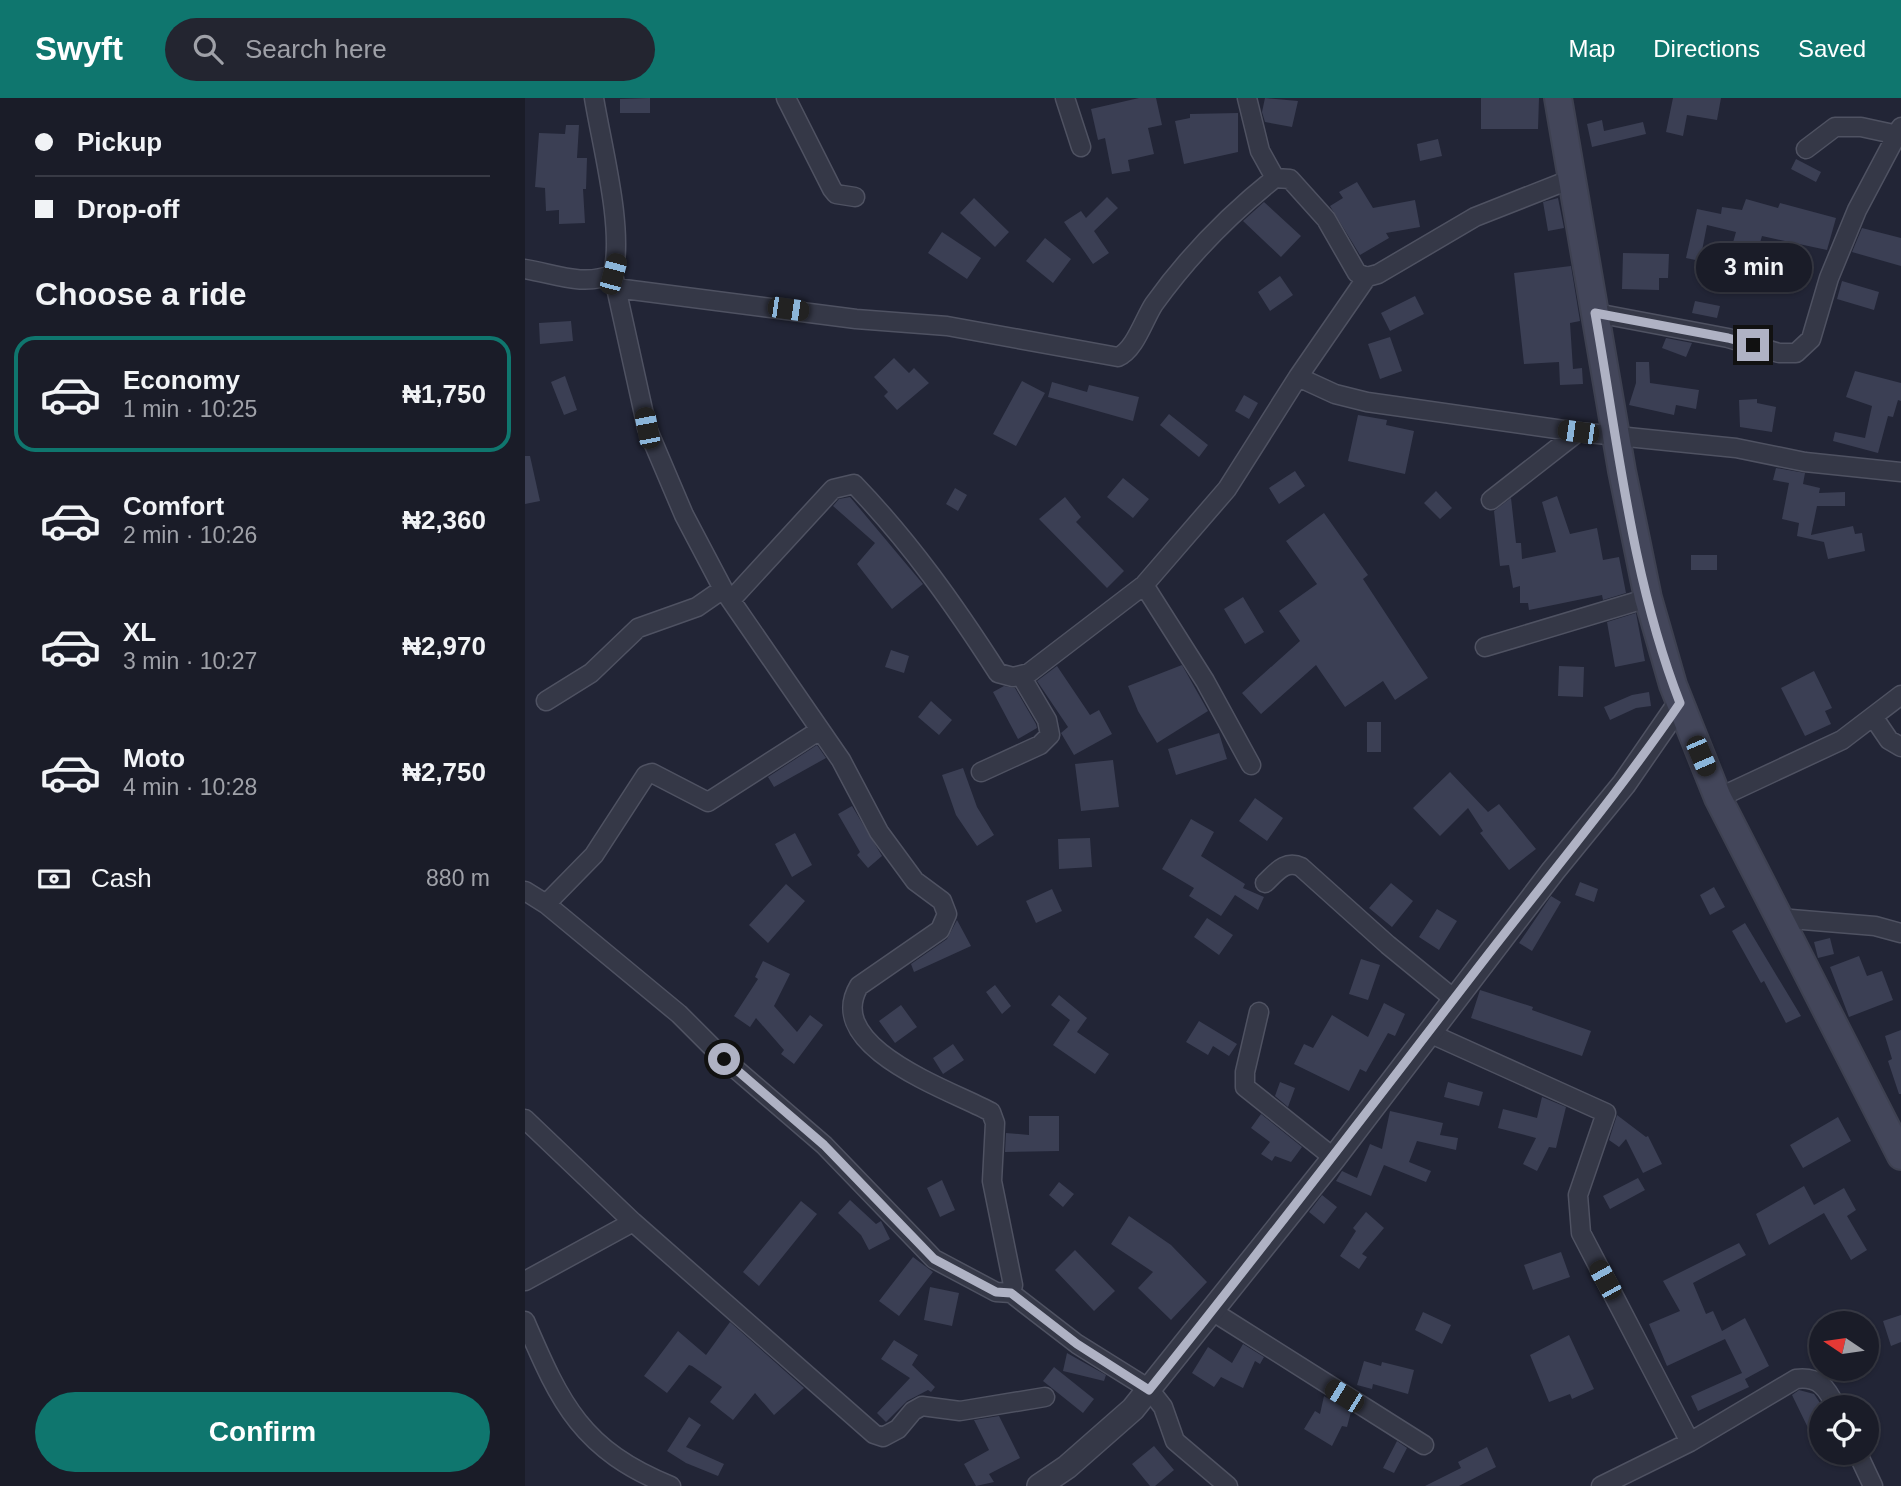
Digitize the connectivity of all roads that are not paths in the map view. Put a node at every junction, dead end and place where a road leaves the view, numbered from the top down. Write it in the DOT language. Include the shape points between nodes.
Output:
graph roads {
  1 [pos="594,98"];
  2 [pos="786,98"];
  3 [pos="1065,98"];
  4 [pos="1247,98"];
  5 [pos="1558,98"];
  6 [pos="1899,131"];
  7 [pos="1081,147"];
  8 [pos="1807,149"];
  9 [pos="1275,178"];
  10 [pos="1574,178"];
  11 [pos="855,197"];
  12 [pos="525,269"];
  13 [pos="1367,277"];
  14 [pos="615,281"];
  15 [pos="1595,313"];
  16 [pos="1298,377"];
  17 [pos="1578,432"];
  18 [pos="1616,435"];
  19 [pos="1901,472"];
  20 [pos="1491,500"];
  21 [pos="1144,585"];
  22 [pos="727,595"];
  23 [pos="1648,598"];
  24 [pos="1485,648"];
  25 [pos="1021,676"];
  26 [pos="1901,695"];
  27 [pos="546,701"];
  28 [pos="1680,703"];
  29 [pos="1874,718"];
  30 [pos="820,730"];
  31 [pos="1901,747"];
  32 [pos="1251,765"];
  33 [pos="981,772"];
  34 [pos="1719,798"];
  35 [pos="1265,883"];
  36 [pos="525,891"];
  37 [pos="546,904"];
  38 [pos="1779,918"];
  39 [pos="1901,933"];
  40 [pos="1454,999"];
  41 [pos="1259,1012"];
  42 [pos="1429,1032"];
  43 [pos="525,1119"];
  44 [pos="1901,1156"];
  45 [pos="1334,1158"];
  46 [pos="633,1222"];
  47 [pos="525,1281"];
  48 [pos="1011,1293"];
  49 [pos="1212,1311"];
  50 [pos="525,1321"];
  51 [pos="1149,1390"];
  52 [pos="1830,1395"];
  53 [pos="1045,1397"];
  54 [pos="1690,1442"];
  55 [pos="1424,1445"];
  56 [pos="1863,1465"];
  57 [pos="671,1486"];
  58 [pos="1039,1486"];
  59 [pos="1228,1486"];
  60 [pos="1601,1486"];
  61 [pos="1873,1486"];
  1 -- 14 [label="street" via="615,227"];
  2 -- 11 [label="street" via="832,189"];
  3 -- 7 [label="street"];
  4 -- 9 [label="street" via="1260,151"];
  5 -- 10 [label="main road"];
  6 -- 8 [label="street" via="1835,127"];
  6 -- 15 [label="street" via="1857,210 1829,278 1811,339 1796,353 1779,354 1728,338"];
  9 -- 13 [label="street" via="1290,178 1297,185 1326,219 1357,273"];
  9 -- 14 [label="street" via="1174,276 1143,320 1129,350 1118,357 947,327 856,319"];
  10 -- 13 [label="street" via="1475,218"];
  10 -- 15 [label="main road"];
  12 -- 14 [label="street" via="580,281"];
  13 -- 16 [label="street"];
  14 -- 22 [label="street" via="647,428 684,515"];
  15 -- 18 [label="main road"];
  16 -- 17 [label="street" via="1359,400"];
  16 -- 21 [label="street" via="1227,489"];
  17 -- 18 [label="street"];
  17 -- 20 [label="street"];
  18 -- 19 [label="street"];
  18 -- 23 [label="main road"];
  21 -- 25 [label="street"];
  21 -- 32 [label="street"];
  22 -- 25 [label="street" via="833,489 854,484 930,573 998,673"];
  22 -- 27 [label="street" via="638,628 591,673"];
  22 -- 30 [label="street"];
  23 -- 24 [label="street"];
  23 -- 28 [label="main road"];
  25 -- 33 [label="street" via="1047,720 1050,735 1040,746"];
  26 -- 29 [label="street"];
  28 -- 34 [label="main road"];
  28 -- 40 [label="street" via="1624,784"];
  29 -- 31 [label="street" via="1889,740"];
  29 -- 34 [label="street" via="1842,740"];
  30 -- 37 [label="street" via="708,802 667,779 646,775 594,855"];
  30 -- 48 [label="street" via="879,832 915,881 942,901 947,914 940,930 859,986 854,999 856,1022 865,1040 900,1068 991,1112 995,1123 992,1181"];
  34 -- 38 [label="main road"];
  35 -- 40 [label="street" via="1285,866 1301,867"];
  36 -- 37 [label="street"];
  37 -- 48 [label="street" via="680,1014 724,1059 824,1145 934,1259 996,1292"];
  38 -- 39 [label="street" via="1875,926"];
  38 -- 44 [label="main road"];
  40 -- 42 [label="street"];
  41 -- 45 [label="street" via="1245,1087"];
  42 -- 45 [label="street"];
  42 -- 54 [label="street" via="1606,1113 1578,1195 1581,1233"];
  43 -- 46 [label="street"];
  45 -- 49 [label="street"];
  46 -- 47 [label="street"];
  46 -- 53 [label="street" via="874,1434 883,1437 898,1429 922,1406 960,1411"];
  48 -- 51 [label="street" via="1077,1344"];
  49 -- 51 [label="street"];
  49 -- 55 [label="street"];
  50 -- 57 [label="street" via="550,1379 578,1425 607,1453"];
  51 -- 58 [label="street" via="1077,1458"];
  51 -- 59 [label="street" via="1163,1407 1175,1441"];
  52 -- 54 [label="street" via="1813,1378 1796,1379"];
  54 -- 60 [label="street"];
  56 -- 61 [label="street"];
}
